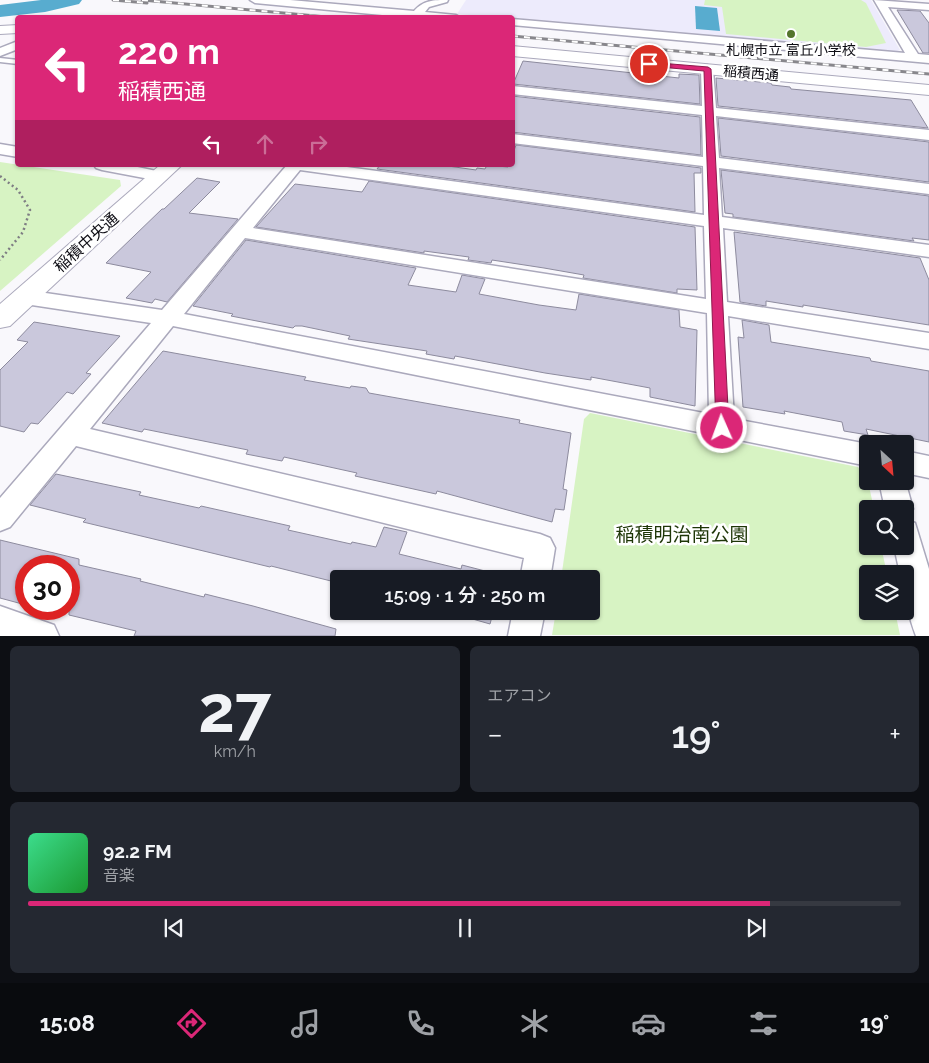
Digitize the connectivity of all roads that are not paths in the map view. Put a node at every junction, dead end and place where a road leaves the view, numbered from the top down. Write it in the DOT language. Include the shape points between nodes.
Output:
graph roads {
  1 [pos="255,0"];
  2 [pos="357,0"];
  3 [pos="436,1"];
  4 [pos="880,2"];
  5 [pos="347,4"];
  6 [pos="929,7"];
  7 [pos="417,14"];
  8 [pos="336,15"];
  9 [pos="427,15"];
  10 [pos="515,22"];
  11 [pos="15,29"];
  12 [pos="0,30"];
  13 [pos="15,45"];
  14 [pos="515,51"];
  15 [pos="0,52"];
  16 [pos="913,57"];
  17 [pos="929,58"];
  18 [pos="0,60"];
  19 [pos="15,62"];
  20 [pos="708,69"];
  21 [pos="515,90"];
  22 [pos="929,90"];
  23 [pos="708,111"];
  24 [pos="929,135"];
  25 [pos="515,138"];
  26 [pos="711,163"];
  27 [pos="127,167"];
  28 [pos="294,167"];
  29 [pos="311,167"];
  30 [pos="165,170"];
  31 [pos="929,189"];
  32 [pos="714,222"];
  33 [pos="241,232"];
  34 [pos="929,251"];
  35 [pos="25,297"];
  36 [pos="718,308"];
  37 [pos="169,318"];
  38 [pos="0,320"];
  39 [pos="929,341"];
  40 [pos="722,428"];
  41 [pos="70,434"];
  42 [pos="859,453"];
  43 [pos="914,464"];
  44 [pos="929,467"];
  45 [pos="0,518"];
  46 [pos="911,555"];
  47 [pos="536,570"];
  48 [pos="527,620"];
  49 [pos="0,622"];
  50 [pos="929,629"];
  51 [pos="43,636"];
  52 [pos="524,636"];
  1 -- 5 [label="street"];
  2 -- 5 [label="street"];
  3 -- 7 [label="street" via="425,5"];
  4 -- 6 [label="street"];
  4 -- 16 [label="street"];
  5 -- 7 [label="street"];
  5 -- 8 [label="street"];
  7 -- 9 [label="street"];
  10 -- 16 [label="street"];
  11 -- 12 [label="street"];
  13 -- 15 [label="street"];
  14 -- 20 [label="street, 稲積西通"];
  16 -- 17 [label="street"];
  18 -- 19 [label="lane"];
  20 -- 22 [label="street, 稲積西通"];
  20 -- 23 [label="street"];
  21 -- 23 [label="street"];
  23 -- 24 [label="street"];
  23 -- 26 [label="street"];
  25 -- 26 [label="street"];
  26 -- 31 [label="street"];
  26 -- 32 [label="street"];
  27 -- 30 [label="street"];
  28 -- 33 [label="street"];
  29 -- 32 [label="street"];
  30 -- 35 [label="street, 稲積中央通"];
  32 -- 34 [label="street"];
  32 -- 36 [label="street"];
  33 -- 36 [label="street"];
  33 -- 37 [label="street"];
  35 -- 37 [label="street"];
  35 -- 38 [label="street, 稲積中央通"];
  36 -- 39 [label="street"];
  36 -- 40 [label="street"];
  37 -- 40 [label="street"];
  37 -- 41 [label="street"];
  40 -- 42 [label="street"];
  41 -- 45 [label="street"];
  41 -- 47 [label="street" via="540,548"];
  43 -- 44 [label="street"];
  46 -- 50 [label="street"];
  48 -- 52 [label="street"];
  49 -- 51 [label="street"];
}
